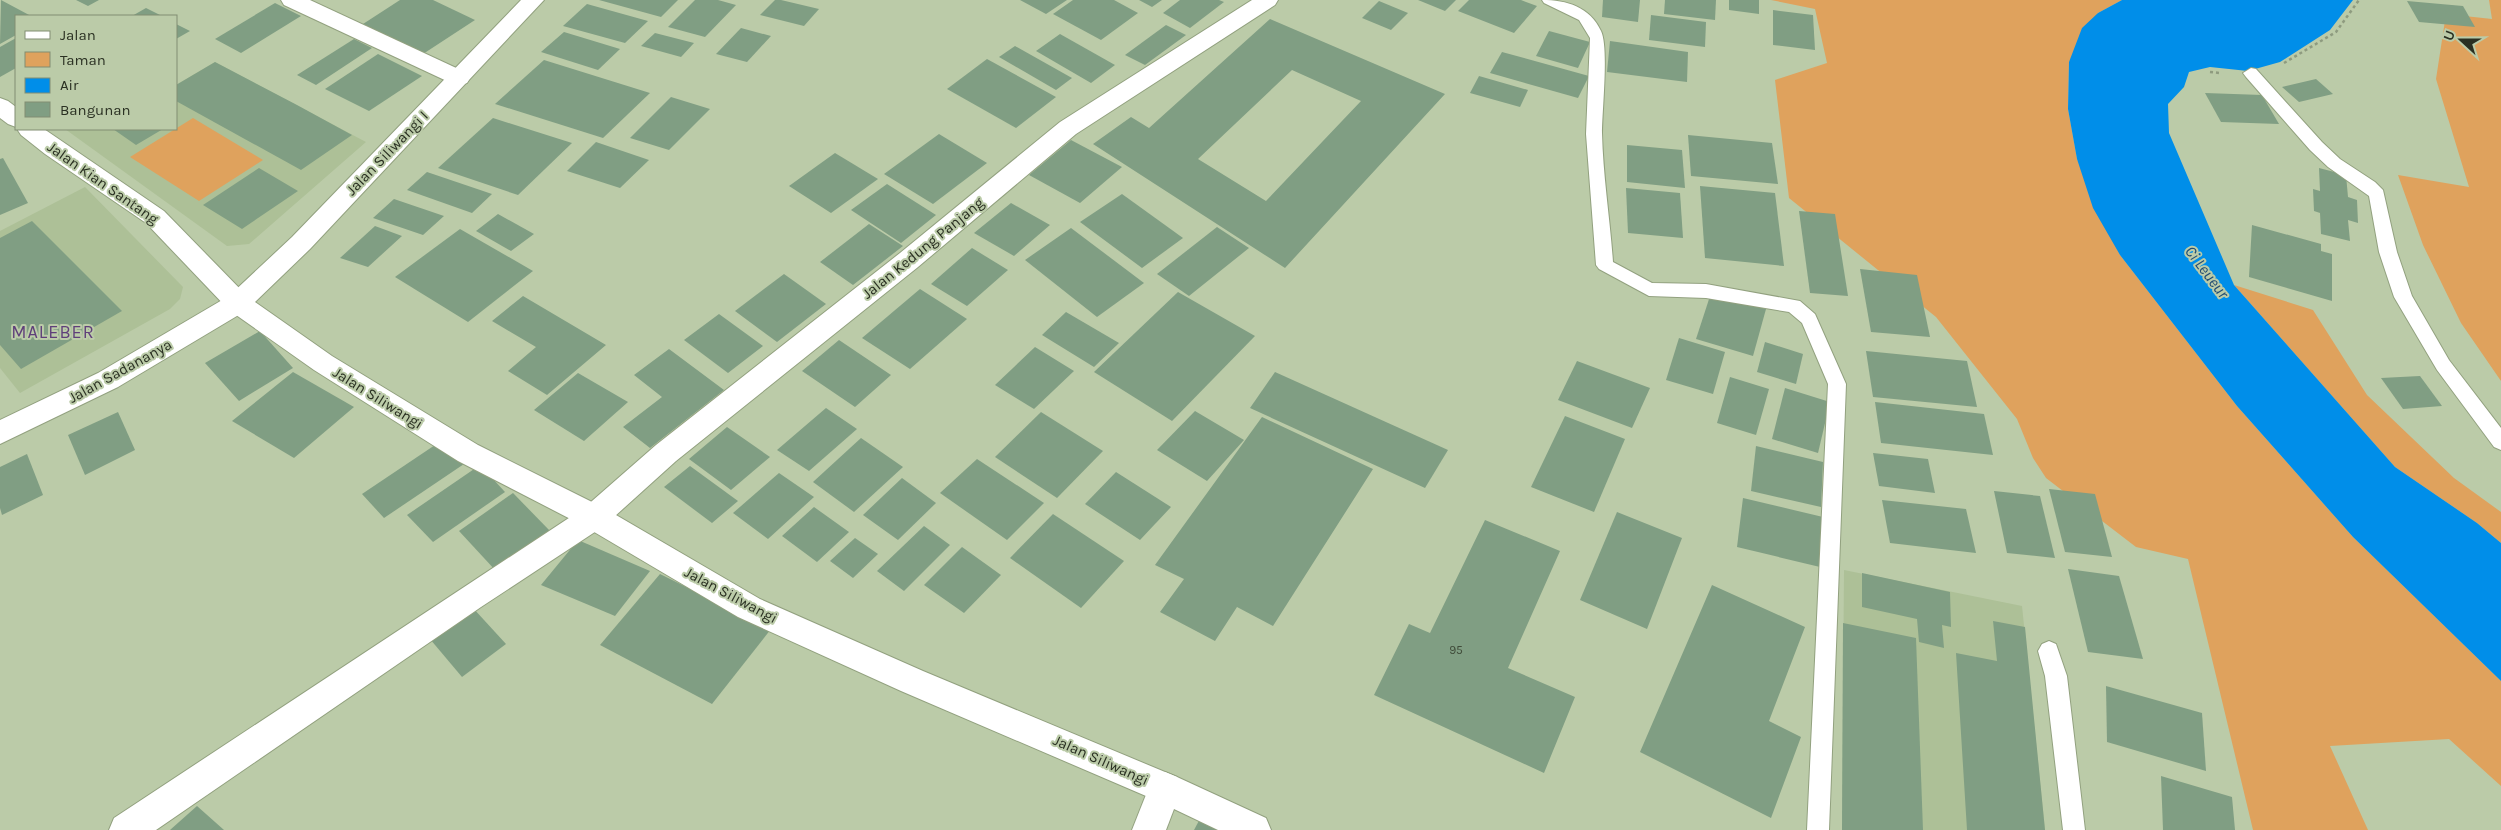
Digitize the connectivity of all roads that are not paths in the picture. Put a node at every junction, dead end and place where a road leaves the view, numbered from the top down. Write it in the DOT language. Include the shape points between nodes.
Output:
graph roads {
  1 [pos="292,0"];
  2 [pos="533,0"];
  3 [pos="1267,0"];
  4 [pos="1549,0"];
  5 [pos="2252,73"];
  6 [pos="459,78"];
  7 [pos="0,106"];
  8 [pos="15,118"];
  9 [pos="30,130"];
  10 [pos="238,303"];
  11 [pos="0,433"];
  12 [pos="2501,442"];
  13 [pos="594,517"];
  14 [pos="2049,651"];
  15 [pos="1165,788"];
  16 [pos="126,830"];
  17 [pos="1149,830"];
  18 [pos="1254,830"];
  19 [pos="1818,830"];
  20 [pos="2074,830"];
  1 -- 6 [label="street"];
  2 -- 6 [label="street, Jalan Siliwangi I"];
  3 -- 13 [label="street, Jalan Kedung Panjang" via="1068,128 902,266 666,453"];
  4 -- 19 [label="lane" via="1578,12 1592,23 1596,38 1594,134 1606,265 1649,289 1706,291 1794,306 1809,319 1837,384"];
  5 -- 12 [label="lane" via="2316,146 2377,194 2388,252 2404,297 2443,365"];
  6 -- 10 [label="street, Jalan Siliwangi I" via="301,243"];
  7 -- 8 [label="street"];
  9 -- 10 [label="street, Jalan Kian Santang" via="155,217"];
  10 -- 11 [label="street, Jalan Sadananya" via="108,380"];
  10 -- 13 [label="street, Jalan Siliwangi" via="322,363 468,453"];
  13 -- 15 [label="street, Jalan Siliwangi" via="749,608"];
  13 -- 16 [label="street, Jalan Kedung Panjang"];
  14 -- 20 [label="lane" via="2058,695"];
  15 -- 17 [label="street"];
  15 -- 18 [label="street, Jalan Siliwangi"];
}
